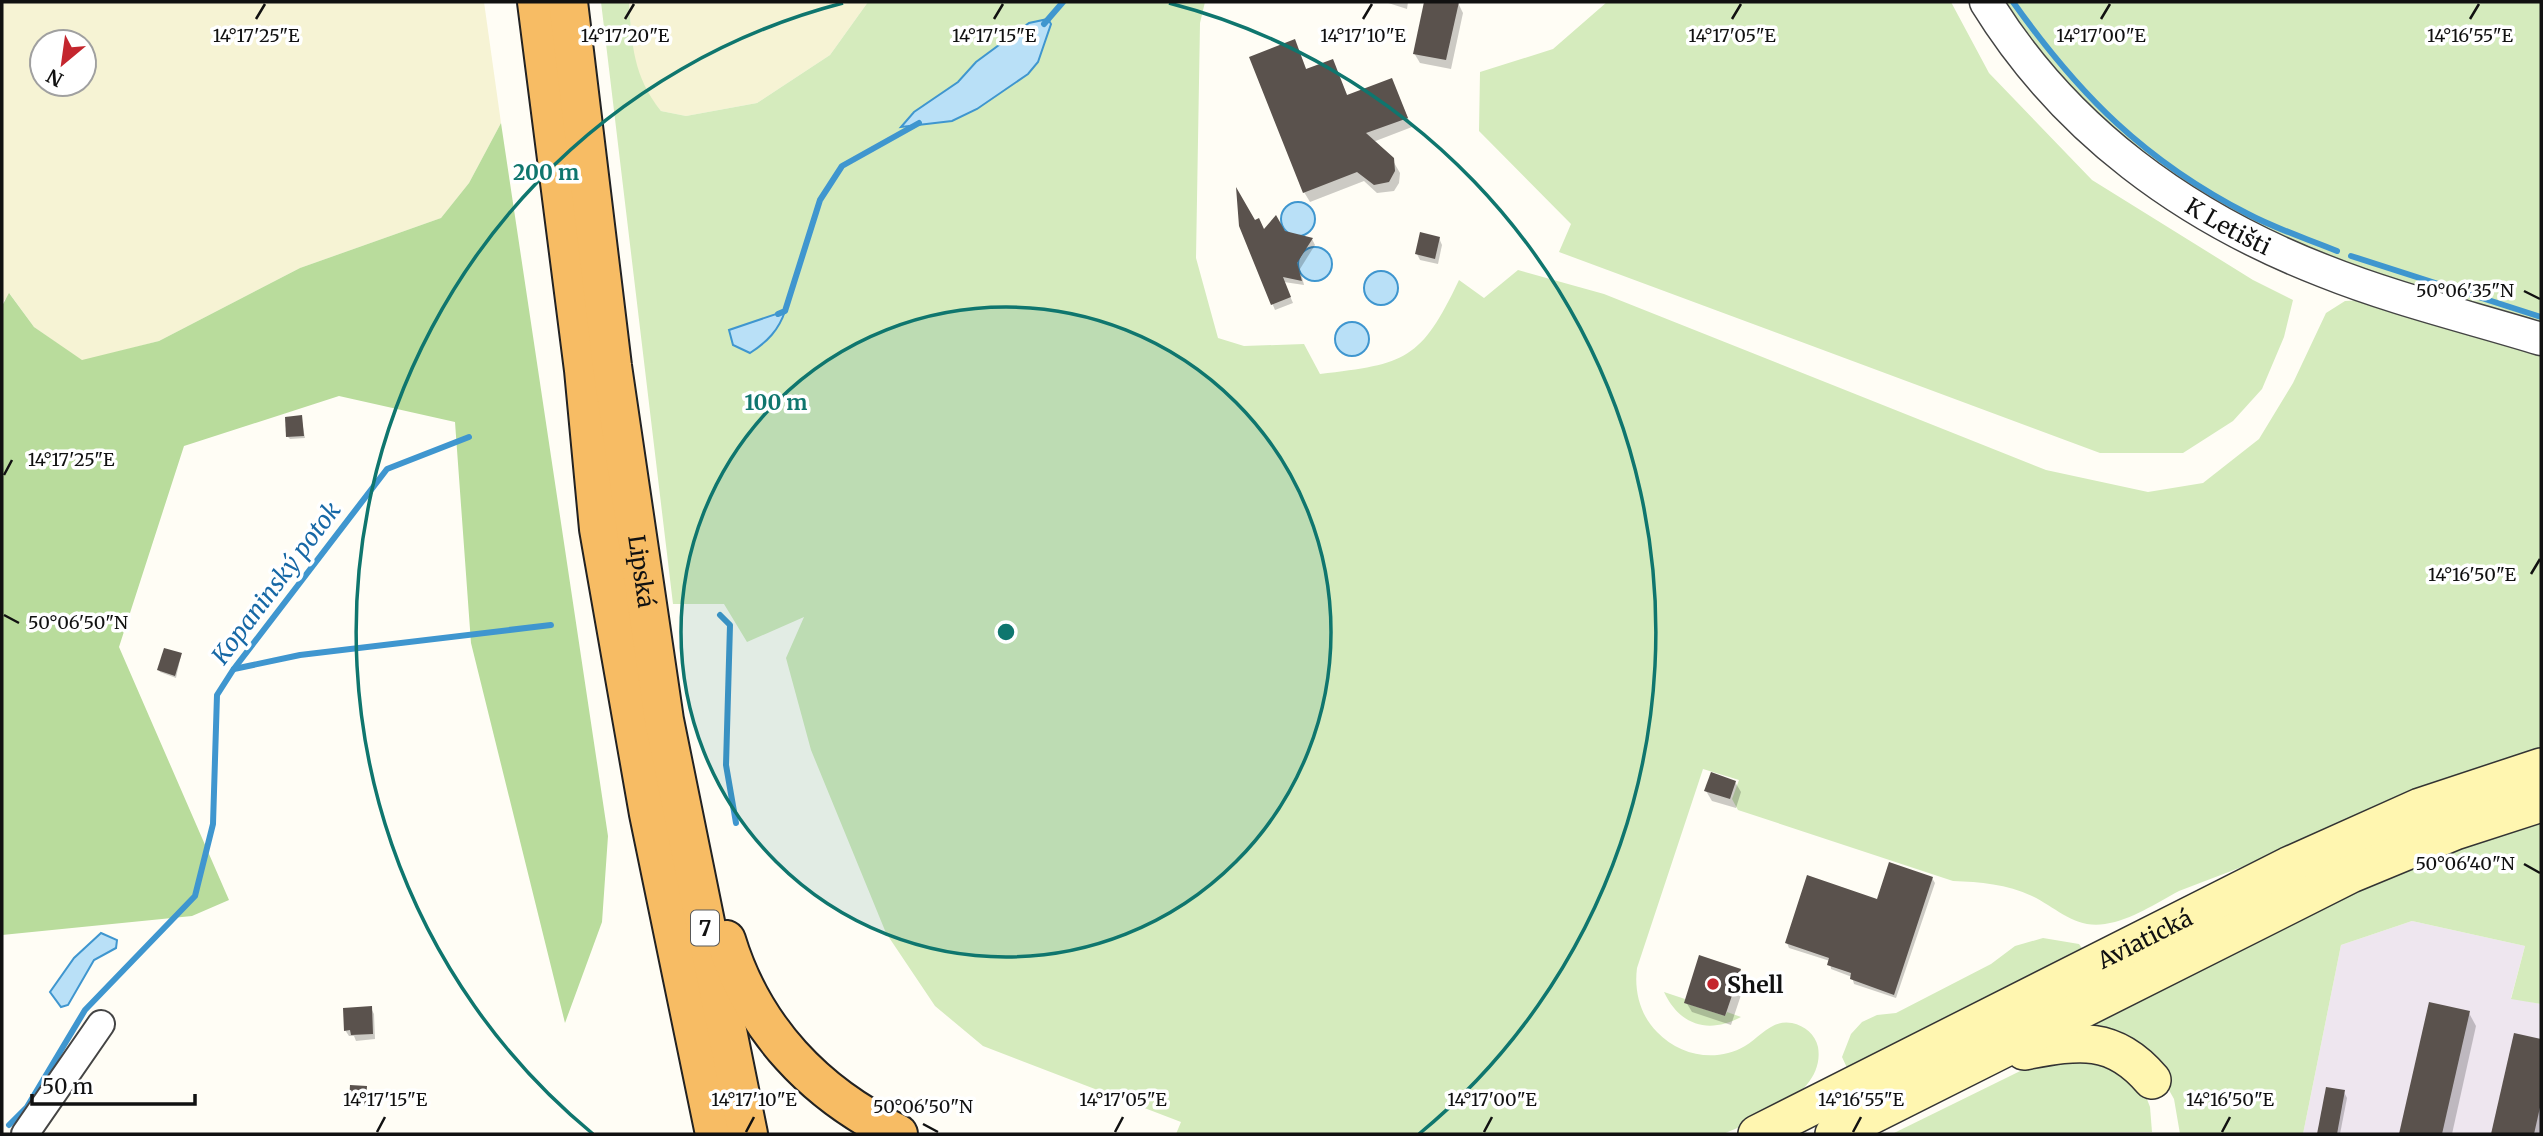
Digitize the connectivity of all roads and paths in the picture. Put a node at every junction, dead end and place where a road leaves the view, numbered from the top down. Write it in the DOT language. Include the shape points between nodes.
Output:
graph roads {
  1 [pos="537,2"];
  2 [pos="568,2"];
  3 [pos="1986,2"];
  4 [pos="2541,339"];
  5 [pos="664,720"];
  6 [pos="2541,767"];
  7 [pos="2541,803"];
  8 [pos="101,1024"];
  9 [pos="1982,1059"];
  10 [pos="2152,1080"];
  11 [pos="25,1134"];
  12 [pos="715,1134"];
  13 [pos="748,1134"];
  14 [pos="898,1134"];
  15 [pos="1757,1134"];
  16 [pos="1834,1134"];
  1 -- 12 [label="highway, Lipská / 7" via="584,370 599,529 649,814"];
  2 -- 5 [label="highway, Lipská / 7" via="607,327"];
  3 -- 4 [label="street, K Letišti" via="2023,55 2086,125 2125,160 2206,217 2326,272"];
  5 -- 13 [label="highway, Lipská / 7"];
  5 -- 14 [label="highway" via="689,771 724,931 753,1004 785,1049 825,1090"];
  6 -- 15 [label="main road, Aviatická" via="2420,807 2297,862"];
  7 -- 9 [label="main road, Aviatická" via="2455,831 2351,874"];
  8 -- 11 [label="street"];
  9 -- 10 [label="main road" via="2087,1042 2129,1057"];
  9 -- 16 [label="main road, Aviatická"];
}
